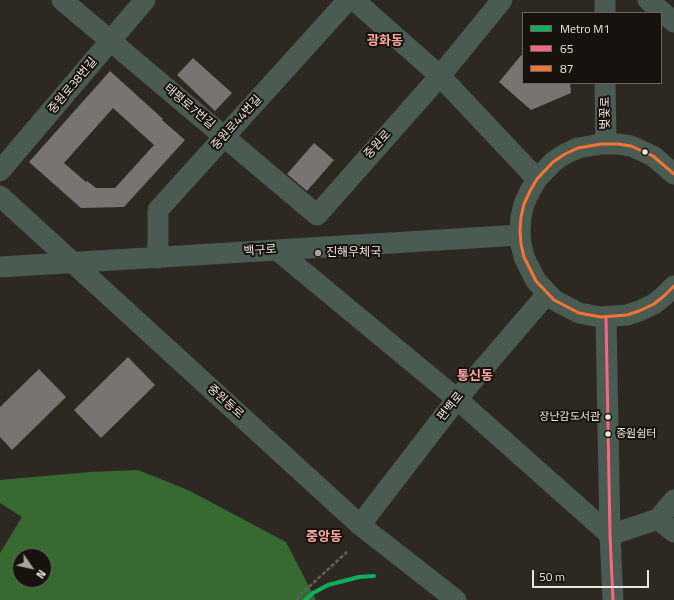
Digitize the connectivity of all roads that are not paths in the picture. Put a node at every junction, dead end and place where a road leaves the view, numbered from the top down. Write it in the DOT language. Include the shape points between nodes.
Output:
graph roads {
  1 [pos="62,0"];
  2 [pos="145,0"];
  3 [pos="348,0"];
  4 [pos="354,0"];
  5 [pos="502,0"];
  6 [pos="605,0"];
  7 [pos="648,0"];
  8 [pos="605,12"];
  9 [pos="674,22"];
  10 [pos="111,41"];
  11 [pos="440,76"];
  12 [pos="606,84"];
  13 [pos="224,137"];
  14 [pos="606,144"];
  15 [pos="672,168"];
  16 [pos="0,171"];
  17 [pos="537,179"];
  18 [pos="0,196"];
  19 [pos="317,215"];
  20 [pos="520,235"];
  21 [pos="318,248"];
  22 [pos="277,250"];
  23 [pos="158,258"];
  24 [pos="73,263"];
  25 [pos="0,267"];
  26 [pos="674,286"];
  27 [pos="547,294"];
  28 [pos="606,318"];
  29 [pos="457,399"];
  30 [pos="674,500"];
  31 [pos="658,519"];
  32 [pos="360,525"];
  33 [pos="674,532"];
  34 [pos="610,535"];
  35 [pos="456,600"];
  36 [pos="614,600"];
  1 -- 10 [label="street, 태평로7번길"];
  2 -- 10 [label="street, 중원로38번길"];
  3 -- 13 [label="street, 중원로44번길"];
  4 -- 11 [label="street"];
  5 -- 11 [label="street, 중원로"];
  6 -- 8 [label="street"];
  7 -- 9 [label="street"];
  10 -- 13 [label="street, 태평로7번길"];
  10 -- 16 [label="street, 중원로38번길"];
  11 -- 17 [label="street"];
  11 -- 19 [label="street, 중원로"];
  12 -- 14 [label="street, 벚꽃로"];
  13 -- 19 [label="street, 태평로7번길"];
  13 -- 23 [label="street, 중원로44번길" via="158,210"];
  14 -- 15 [label="street" via="624,145 642,151"];
  14 -- 17 [label="street" via="587,146 569,152 550,165"];
  17 -- 20 [label="street" via="523,208"];
  18 -- 24 [label="street, 중원동로"];
  19 -- 21 [label="street"];
  20 -- 21 [label="street, 백구로"];
  20 -- 27 [label="street" via="527,265"];
  21 -- 22 [label="street, 백구로"];
  22 -- 23 [label="street, 백구로"];
  22 -- 29 [label="street"];
  23 -- 24 [label="street, 백구로"];
  24 -- 25 [label="street, 백구로"];
  24 -- 32 [label="street, 중원동로"];
  26 -- 28 [label="street" via="657,302 643,310"];
  27 -- 28 [label="street" via="574,311"];
  27 -- 29 [label="street, 편백로"];
  28 -- 34 [label="street"];
  29 -- 32 [label="street, 편백로"];
  29 -- 34 [label="street"];
  30 -- 31 [label="street"];
  31 -- 33 [label="street"];
  31 -- 34 [label="street"];
  32 -- 35 [label="street, 중원동로"];
  34 -- 36 [label="street"];
}
